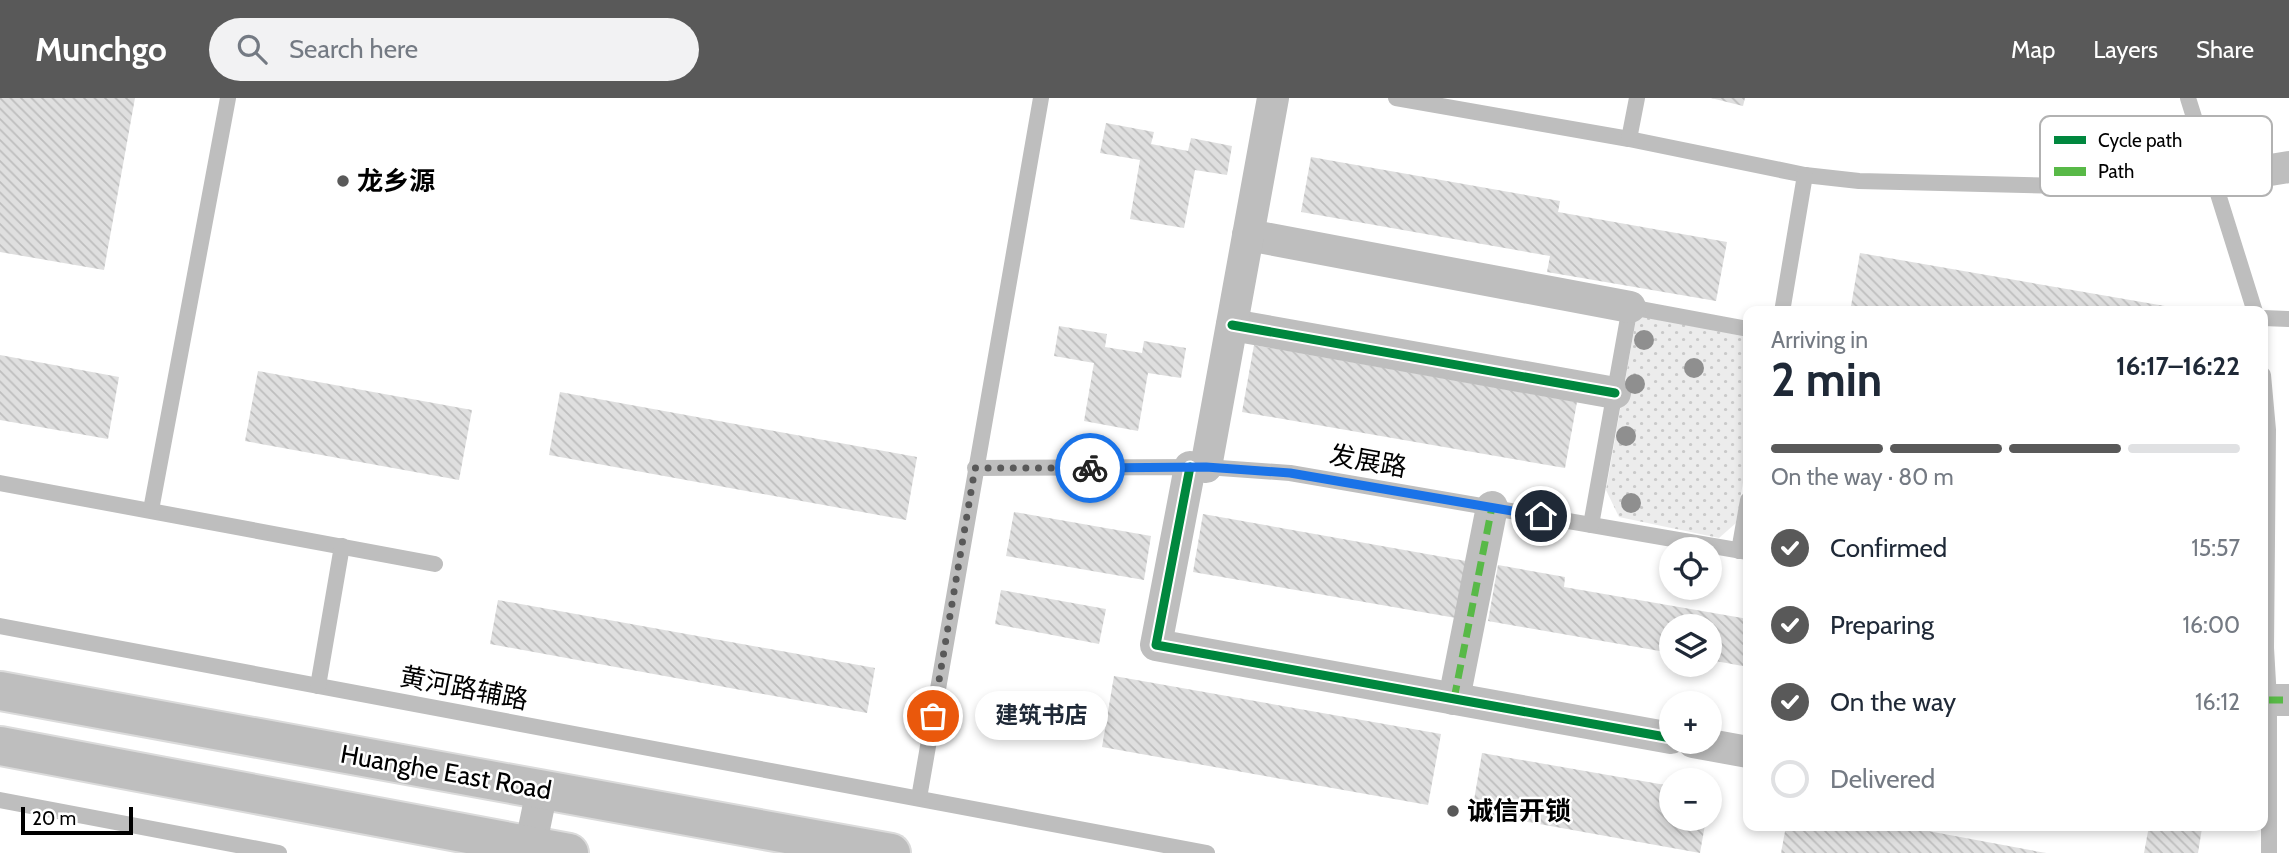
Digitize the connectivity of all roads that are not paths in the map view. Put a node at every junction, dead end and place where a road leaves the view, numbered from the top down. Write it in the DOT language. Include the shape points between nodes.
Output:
graph roads {
  1 [pos="228,98"];
  2 [pos="1041,98"];
  3 [pos="1273,98"];
  4 [pos="1396,98"];
  5 [pos="1637,98"];
  6 [pos="2188,98"];
  7 [pos="2194,116"];
  8 [pos="1629,139"];
  9 [pos="1805,175"];
  10 [pos="2040,185"];
  11 [pos="2219,196"];
  12 [pos="1248,235"];
  13 [pos="1783,306"];
  14 [pos="2253,306"];
  15 [pos="1630,307"];
  16 [pos="2268,318"];
  17 [pos="2289,319"];
  18 [pos="1232,325"];
  19 [pos="1743,328"];
  20 [pos="1615,393"];
  21 [pos="1198,467"];
  22 [pos="975,468"];
  23 [pos="0,483"];
  24 [pos="1492,508"];
  25 [pos="151,510"];
  26 [pos="1591,525"];
  27 [pos="342,546"];
  28 [pos="1743,552"];
  29 [pos="435,564"];
  30 [pos="0,626"];
  31 [pos="2268,659"];
  32 [pos="318,686"];
  33 [pos="0,691"];
  34 [pos="1454,699"];
  35 [pos="2279,700"];
  36 [pos="1659,736"];
  37 [pos="0,746"];
  38 [pos="1722,747"];
  39 [pos="1743,751"];
  40 [pos="542,790"];
  41 [pos="919,798"];
  42 [pos="0,800"];
  43 [pos="530,849"];
  44 [pos="279,853"];
  45 [pos="569,853"];
  46 [pos="891,853"];
  47 [pos="1207,853"];
  48 [pos="2269,853"];
  1 -- 25 [label="lane"];
  2 -- 22 [label="lane"];
  3 -- 12 [label="street"];
  4 -- 8 [label="lane"];
  5 -- 8 [label="lane"];
  6 -- 7 [label="lane"];
  8 -- 9 [label="lane"];
  9 -- 10 [label="lane" via="1859,181"];
  9 -- 13 [label="lane"];
  11 -- 14 [label="lane"];
  12 -- 15 [label="street"];
  12 -- 18 [label="street"];
  15 -- 19 [label="lane"];
  15 -- 20 [label="lane"];
  16 -- 17 [label="lane"];
  18 -- 20 [label="street"];
  18 -- 21 [label="street"];
  20 -- 26 [label="lane"];
  21 -- 22 [label="lane, 发展路"];
  21 -- 24 [label="lane, 发展路" via="1290,473"];
  21 -- 34 [label="street" via="1156,645"];
  22 -- 41 [label="lane"];
  23 -- 25 [label="lane"];
  24 -- 26 [label="lane, 发展路"];
  24 -- 34 [label="street"];
  25 -- 27 [label="lane"];
  26 -- 28 [label="lane, 发展路"];
  27 -- 29 [label="lane"];
  27 -- 32 [label="lane"];
  30 -- 32 [label="lane, 黄河路辅路"];
  31 -- 35 [label="lane"];
  32 -- 41 [label="lane, 黄河路辅路"];
  33 -- 40 [label="main road, Huanghe East Road"];
  34 -- 36 [label="street"];
  35 -- 48 [label="lane"];
  37 -- 43 [label="main road"];
  38 -- 39 [label="street"];
  40 -- 43 [label="street"];
  40 -- 46 [label="main road, Huanghe East Road"];
  41 -- 47 [label="lane, 黄河路辅路"];
  42 -- 44 [label="lane"];
  43 -- 45 [label="main road"];
}
